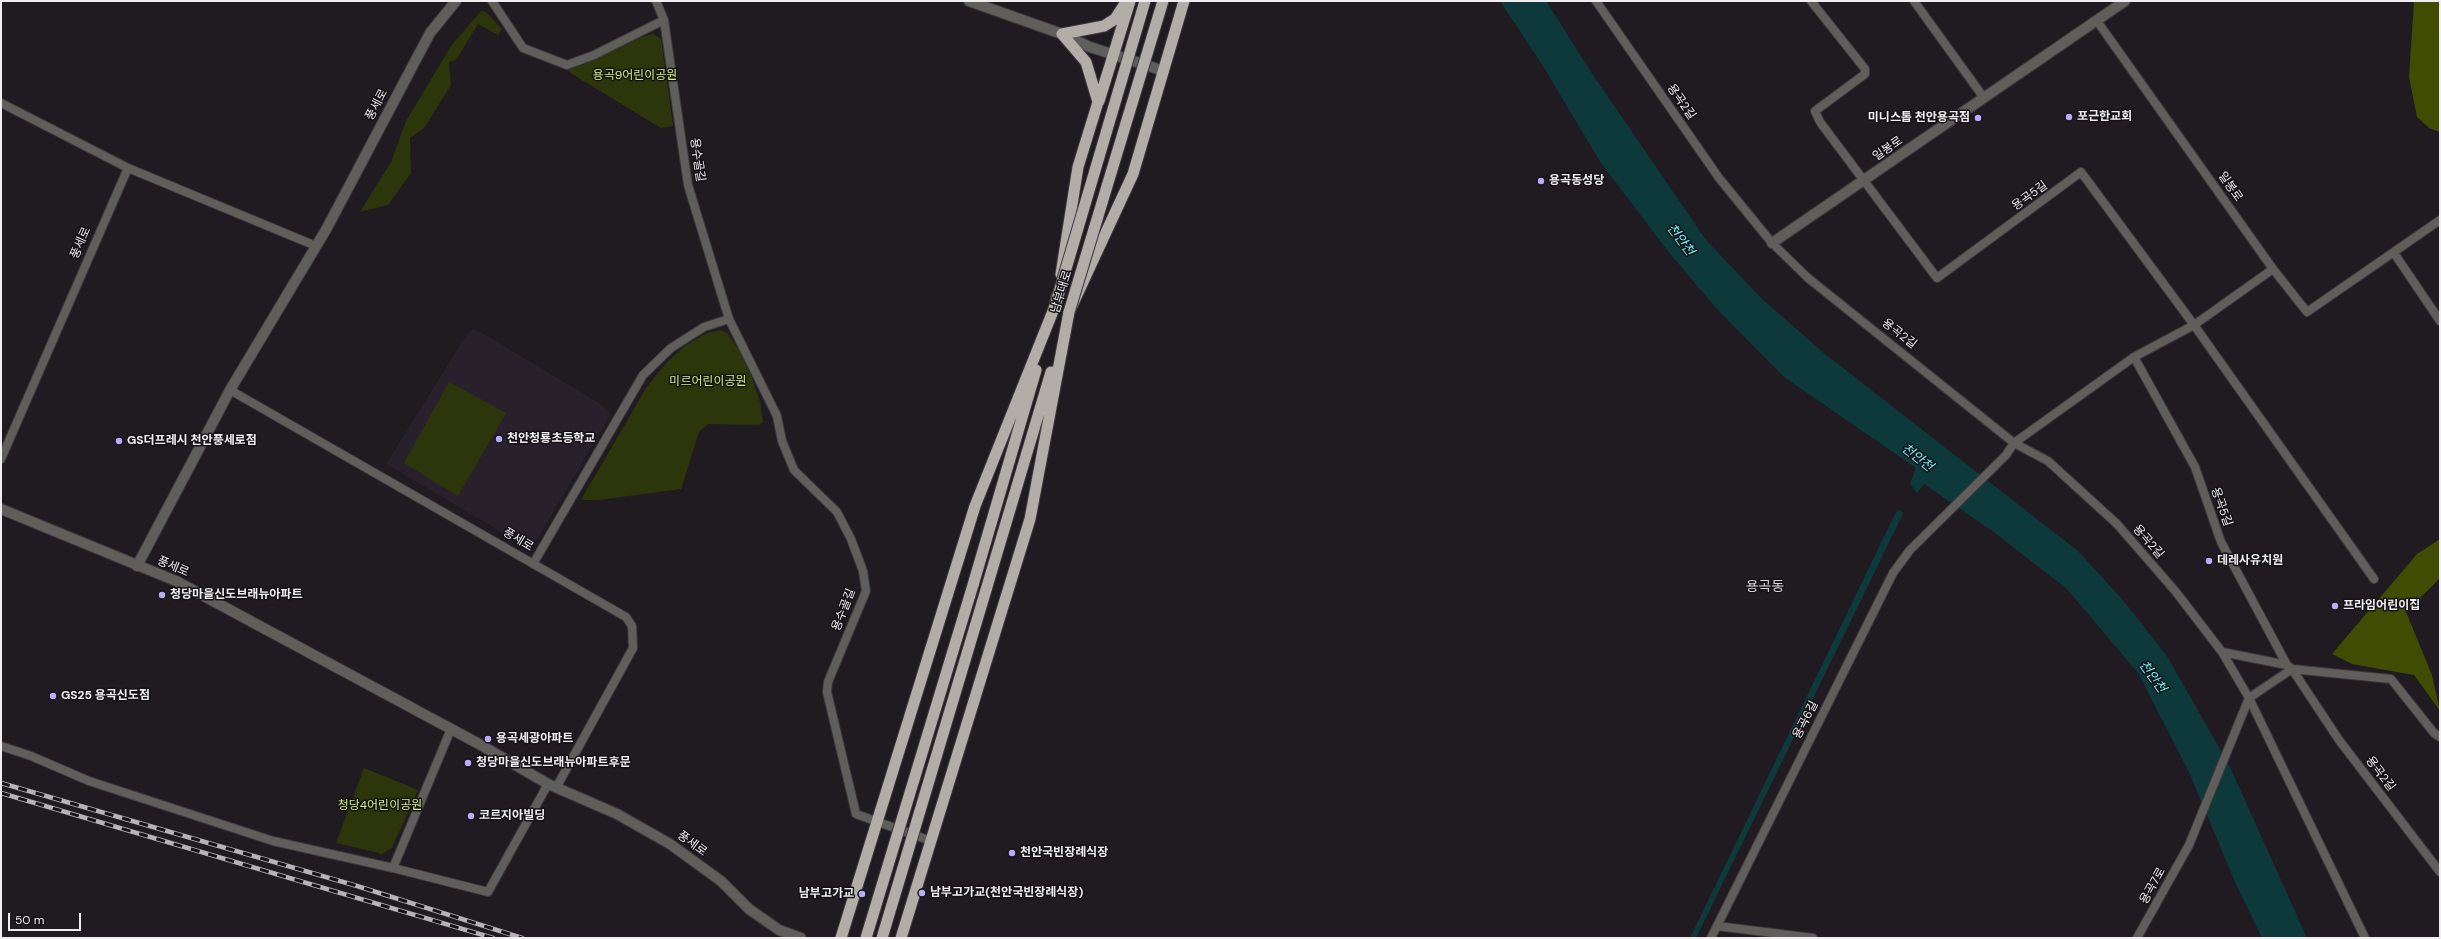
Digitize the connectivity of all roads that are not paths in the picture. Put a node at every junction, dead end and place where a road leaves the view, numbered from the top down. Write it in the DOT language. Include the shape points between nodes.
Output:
graph roads {
  1 [pos="456,1"];
  2 [pos="492,1"];
  3 [pos="656,1"];
  4 [pos="969,1"];
  5 [pos="1126,1"];
  6 [pos="1130,1"];
  7 [pos="1145,1"];
  8 [pos="1163,1"];
  9 [pos="1184,1"];
  10 [pos="1811,1"];
  11 [pos="1914,1"];
  12 [pos="2126,1"];
  13 [pos="1600,3"];
  14 [pos="664,20"];
  15 [pos="2096,21"];
  16 [pos="1062,34"];
  17 [pos="1112,54"];
  18 [pos="1164,71"];
  19 [pos="1984,98"];
  20 [pos="1098,102"];
  21 [pos="1,103"];
  22 [pos="128,168"];
  23 [pos="1866,180"];
  24 [pos="2440,220"];
  25 [pos="1772,243"];
  26 [pos="316,246"];
  27 [pos="2394,253"];
  28 [pos="2273,270"];
  29 [pos="1055,306"];
  30 [pos="1069,312"];
  31 [pos="729,319"];
  32 [pos="2440,321"];
  33 [pos="2194,325"];
  34 [pos="2134,357"];
  35 [pos="230,390"];
  36 [pos="2014,443"];
  37 [pos="1,459"];
  38 [pos="1,509"];
  39 [pos="533,564"];
  40 [pos="137,566"];
  41 [pos="2374,579"];
  42 [pos="2222,652"];
  43 [pos="2289,667"];
  44 [pos="2250,698"];
  45 [pos="451,729"];
  46 [pos="2440,737"];
  47 [pos="1,746"];
  48 [pos="552,786"];
  49 [pos="877,822"];
  50 [pos="931,841"];
  51 [pos="394,868"];
  52 [pos="2440,872"];
  53 [pos="1717,926"];
  54 [pos="800,938"];
  55 [pos="841,938"];
  56 [pos="866,938"];
  57 [pos="882,938"];
  58 [pos="901,938"];
  59 [pos="1711,938"];
  60 [pos="1813,938"];
  61 [pos="2137,938"];
  62 [pos="2365,938"];
  1 -- 26 [label="street, 풍세로" via="430,32"];
  2 -- 14 [label="street" via="523,48 567,65 594,55"];
  3 -- 14 [label="street, 용수골길"];
  4 -- 16 [label="street"];
  5 -- 16 [label="highway" via="1115,19 1104,26"];
  6 -- 17 [label="highway"];
  7 -- 29 [label="highway, 남부대로, bridge"];
  8 -- 30 [label="highway, 남부대로, bridge"];
  9 -- 18 [label="highway"];
  10 -- 23 [label="street" via="1865,69 1865,74 1815,111 1820,122"];
  11 -- 19 [label="street"];
  12 -- 15 [label="street, 일봉로"];
  13 -- 25 [label="street, 용곡2길" via="1719,178"];
  14 -- 31 [label="street, 용수골길" via="688,185"];
  15 -- 19 [label="street, 일봉로"];
  15 -- 28 [label="street, 일봉로"];
  16 -- 17 [label="street"];
  16 -- 20 [label="highway" via="1086,62"];
  17 -- 18 [label="street"];
  17 -- 20 [label="highway"];
  18 -- 30 [label="highway" via="1133,174"];
  19 -- 23 [label="street, 일봉로"];
  20 -- 29 [label="highway" via="1078,167"];
  21 -- 22 [label="street"];
  22 -- 26 [label="street"];
  22 -- 37 [label="street, 풍세로"];
  23 -- 25 [label="street, 일봉로"];
  23 -- 33 [label="street, 용곡5길" via="1937,278 2081,172"];
  24 -- 27 [label="street, 일봉로"];
  25 -- 36 [label="street, 용곡2길" via="1808,278"];
  26 -- 35 [label="street, 풍세로"];
  27 -- 28 [label="street, 일봉로" via="2307,312"];
  27 -- 32 [label="street"];
  28 -- 33 [label="street"];
  29 -- 49 [label="highway" via="975,506"];
  29 -- 56 [label="highway, 남부대로, bridge"];
  30 -- 50 [label="highway" via="1030,519"];
  30 -- 57 [label="highway, 남부대로, bridge"];
  31 -- 39 [label="street" via="704,327 671,348 643,375"];
  31 -- 49 [label="street, 용수골길" via="777,416 782,441 794,470 837,512 863,571 866,591 828,682 827,692 856,814"];
  33 -- 34 [label="street"];
  33 -- 41 [label="street, 용곡5길"];
  34 -- 36 [label="street"];
  34 -- 43 [label="street, 용곡5길" via="2195,467 2221,542"];
  35 -- 39 [label="street, 풍세로"];
  35 -- 40 [label="street, 풍세로"];
  36 -- 42 [label="street, 용곡2길" via="2048,461 2117,524 2176,592"];
  36 -- 53 [label="street, 용곡6길" via="2006,455 1910,550 1893,574"];
  38 -- 40 [label="street, 풍세로"];
  39 -- 48 [label="street, 풍세로" via="626,617 632,626 634,636 632,648"];
  40 -- 45 [label="street, 풍세로" via="176,581"];
  42 -- 43 [label="street"];
  42 -- 44 [label="street, 용곡2길"];
  43 -- 44 [label="street"];
  43 -- 46 [label="street" via="2391,679 2434,733"];
  43 -- 52 [label="street, 용곡2길" via="2339,740"];
  44 -- 61 [label="street, 용곡7로" via="2189,845"];
  44 -- 62 [label="street, 용곡2길"];
  45 -- 48 [label="street, 풍세로"];
  45 -- 51 [label="street"];
  47 -- 51 [label="street" via="89,781 273,841"];
  48 -- 51 [label="street" via="488,892"];
  48 -- 54 [label="street, 풍세로" via="617,814 670,844 721,881 749,909 778,930"];
  49 -- 50 [label="street, 용수골길"];
  49 -- 55 [label="highway"];
  50 -- 58 [label="highway"];
  53 -- 59 [label="street, 용곡6길"];
  53 -- 60 [label="street"];
}
